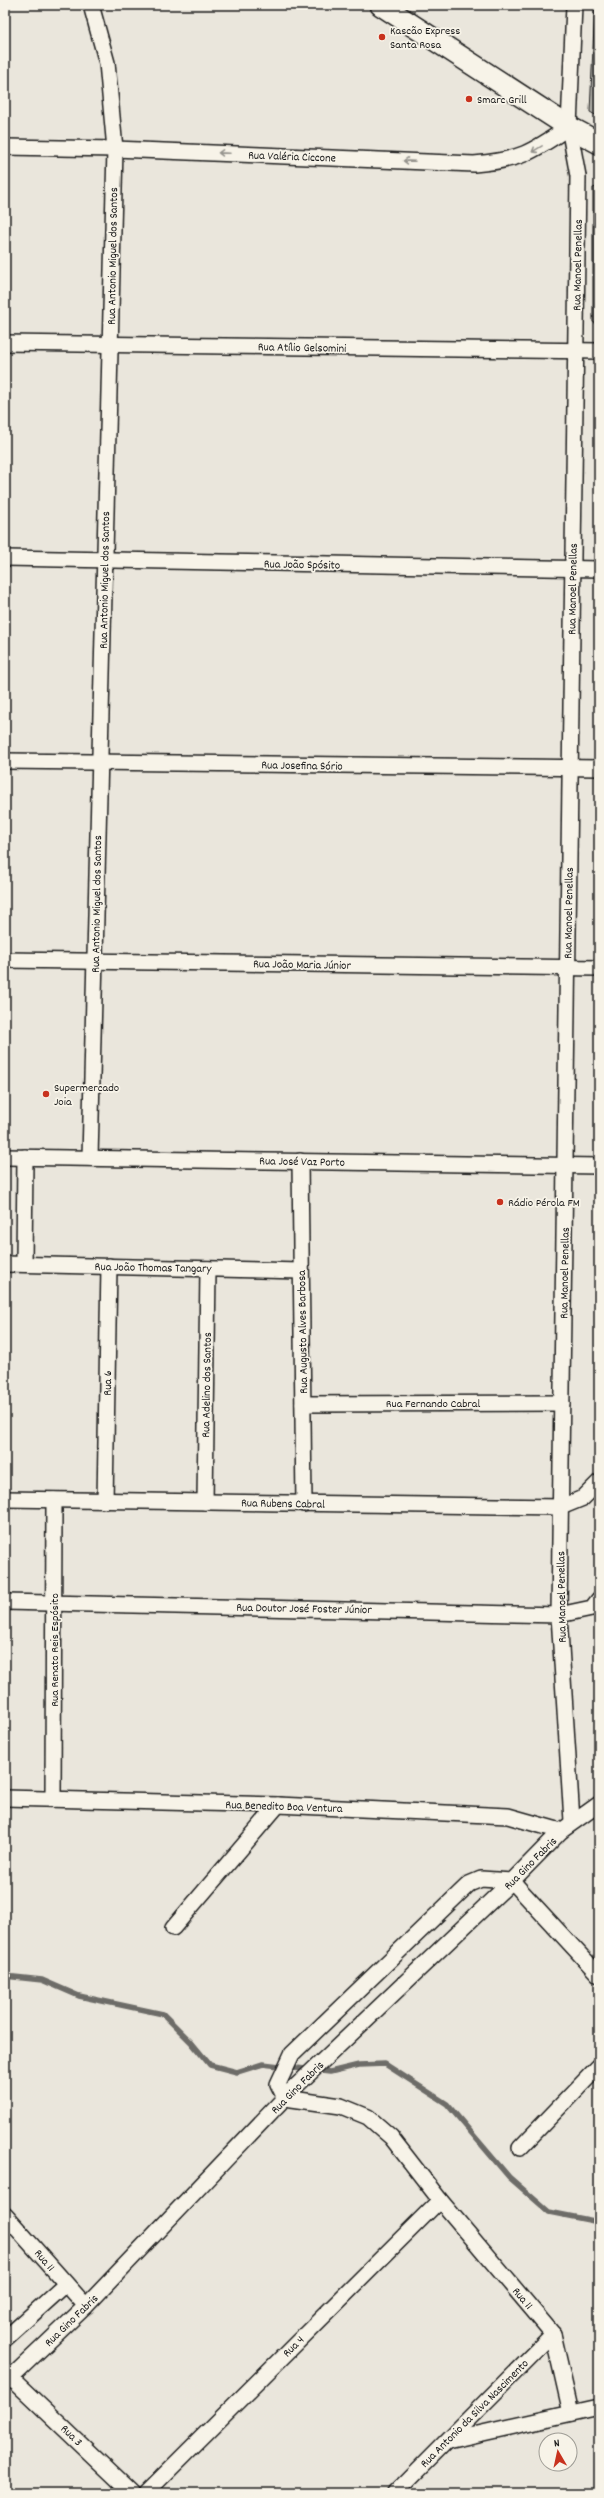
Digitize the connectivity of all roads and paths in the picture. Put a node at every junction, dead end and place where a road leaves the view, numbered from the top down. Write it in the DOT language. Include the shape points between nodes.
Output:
graph roads {
  1 [pos="91,5"];
  2 [pos="382,5"];
  3 [pos="574,5"];
  4 [pos="569,127"];
  5 [pos="599,143"];
  6 [pos="5,147"];
  7 [pos="115,149"];
  8 [pos="5,343"];
  9 [pos="110,344"];
  10 [pos="576,350"];
  11 [pos="599,351"];
  12 [pos="5,558"];
  13 [pos="105,560"];
  14 [pos="573,569"];
  15 [pos="599,569"];
  16 [pos="5,761"];
  17 [pos="100,762"];
  18 [pos="570,768"];
  19 [pos="599,768"];
  20 [pos="5,960"];
  21 [pos="95,962"];
  22 [pos="568,967"];
  23 [pos="599,968"];
  24 [pos="5,1157"];
  25 [pos="25,1157"];
  26 [pos="90,1158"];
  27 [pos="300,1161"];
  28 [pos="565,1166"];
  29 [pos="599,1166"];
  30 [pos="5,1264"];
  31 [pos="24,1264"];
  32 [pos="109,1266"];
  33 [pos="208,1269"];
  34 [pos="301,1270"];
  35 [pos="562,1403"];
  36 [pos="303,1404"];
  37 [pos="599,1482"];
  38 [pos="5,1499"];
  39 [pos="54,1500"];
  40 [pos="105,1501"];
  41 [pos="204,1502"];
  42 [pos="304,1504"];
  43 [pos="561,1507"];
  44 [pos="599,1599"];
  45 [pos="5,1602"];
  46 [pos="54,1602"];
  47 [pos="559,1615"];
  48 [pos="5,1798"];
  49 [pos="53,1799"];
  50 [pos="278,1804"];
  51 [pos="599,1804"];
  52 [pos="572,1821"];
  53 [pos="561,1831"];
  54 [pos="512,1881"];
  55 [pos="173,1928"];
  56 [pos="599,1975"];
  57 [pos="599,2066"];
  58 [pos="290,2093"];
  59 [pos="520,2148"];
  60 [pos="440,2200"];
  61 [pos="5,2215"];
  62 [pos="66,2284"];
  63 [pos="86,2306"];
  64 [pos="553,2334"];
  65 [pos="5,2339"];
  66 [pos="8,2380"];
  67 [pos="599,2406"];
  68 [pos="571,2412"];
  69 [pos="447,2441"];
  70 [pos="132,2493"];
  71 [pos="146,2493"];
  72 [pos="395,2493"];
  1 -- 7 [label="street, Rua Antonio Miguel dos Santos" via="107,62"];
  2 -- 4 [label="street"];
  3 -- 4 [label="street, Rua Manoel Penellas"];
  4 -- 5 [label="street"];
  4 -- 7 [label="street, Rua Valéria Ciccone, one-way" via="534,151 507,161 474,164"];
  4 -- 10 [label="street, Rua Manoel Penellas" via="578,176"];
  6 -- 7 [label="street, Rua Valéria Ciccone"];
  7 -- 9 [label="street, Rua Antonio Miguel dos Santos"];
  8 -- 9 [label="street, Rua Atílio Gelsomini"];
  9 -- 10 [label="street, Rua Atílio Gelsomini"];
  9 -- 13 [label="street, Rua Antonio Miguel dos Santos"];
  10 -- 11 [label="street, Rua Atílio Gelsomini"];
  10 -- 14 [label="street, Rua Manoel Penellas"];
  12 -- 13 [label="street, Rua João Spósito"];
  13 -- 14 [label="street, Rua João Spósito"];
  13 -- 17 [label="street, Rua Antonio Miguel dos Santos"];
  14 -- 15 [label="street, Rua João Spósito"];
  14 -- 18 [label="street, Rua Manoel Penellas"];
  16 -- 17 [label="street, Rua Josefina Sório"];
  17 -- 18 [label="street, Rua Josefina Sório"];
  17 -- 21 [label="street, Rua Antonio Miguel dos Santos"];
  18 -- 19 [label="street, Rua Josefina Sório"];
  18 -- 22 [label="street, Rua Manoel Penellas"];
  20 -- 21 [label="street, Rua João Maria Júnior"];
  21 -- 22 [label="street, Rua João Maria Júnior"];
  21 -- 26 [label="street, Rua Antonio Miguel dos Santos"];
  22 -- 23 [label="street, Rua João Maria Júnior"];
  22 -- 28 [label="street, Rua Manoel Penellas"];
  24 -- 25 [label="street, Rua José Vaz Porto"];
  25 -- 26 [label="street, Rua José Vaz Porto"];
  25 -- 31 [label="street"];
  26 -- 27 [label="street, Rua José Vaz Porto"];
  27 -- 28 [label="street, Rua José Vaz Porto"];
  27 -- 34 [label="street, Rua Augusto Alves Barbosa"];
  28 -- 29 [label="street, Rua José Vaz Porto"];
  28 -- 35 [label="street, Rua Manoel Penellas"];
  30 -- 31 [label="street, Rua João Thomas Tangary"];
  31 -- 32 [label="street, Rua João Thomas Tangary"];
  32 -- 33 [label="street, Rua João Thomas Tangary"];
  32 -- 40 [label="street, Rua 6"];
  33 -- 34 [label="street, Rua João Thomas Tangary"];
  33 -- 41 [label="street, Rua Adelino dos Santos"];
  34 -- 36 [label="street, Rua Augusto Alves Barbosa"];
  35 -- 36 [label="street, Rua Fernando Cabral"];
  35 -- 43 [label="street, Rua Manoel Penellas"];
  36 -- 42 [label="street, Rua Augusto Alves Barbosa"];
  37 -- 43 [label="street" via="583,1498"];
  38 -- 39 [label="street, Rua Rubens Cabral"];
  39 -- 40 [label="street, Rua Rubens Cabral"];
  39 -- 46 [label="street, Rua Renato Reis Espósito"];
  40 -- 41 [label="street, Rua Rubens Cabral"];
  41 -- 42 [label="street, Rua Rubens Cabral"];
  42 -- 43 [label="street, Rua Rubens Cabral"];
  43 -- 47 [label="street, Rua Manoel Penellas"];
  44 -- 47 [label="street, Rua Doutor José Foster Júnior" via="592,1608"];
  45 -- 46 [label="street, Rua Doutor José Foster Júnior"];
  46 -- 47 [label="street, Rua Doutor José Foster Júnior"];
  46 -- 49 [label="street, Rua Renato Reis Espósito"];
  47 -- 52 [label="street, Rua Manoel Penellas"];
  48 -- 49 [label="street, Rua Benedito Boa Ventura"];
  49 -- 50 [label="street, Rua Benedito Boa Ventura"];
  50 -- 53 [label="street, Rua Benedito Boa Ventura" via="508,1816"];
  50 -- 55 [label="street"];
  51 -- 52 [label="street, Rua Gino Fabris"];
  52 -- 53 [label="street, Rua Gino Fabris"];
  53 -- 54 [label="street, Rua Gino Fabris"];
  54 -- 56 [label="street"];
  54 -- 58 [label="street, Rua Gino Fabris"];
  54 -- 58 [label="street" via="481,1878 469,1884 292,2054 278,2084"];
  57 -- 59 [label="street"];
  58 -- 60 [label="street, Rua 11" via="341,2106 368,2117 391,2137"];
  58 -- 63 [label="street, Rua Gino Fabris"];
  60 -- 64 [label="street, Rua 11"];
  60 -- 71 [label="street, Rua 4"];
  61 -- 62 [label="street, Rua 11"];
  62 -- 63 [label="street, Rua 11"];
  62 -- 65 [label="street"];
  63 -- 66 [label="street, Rua Gino Fabris"];
  64 -- 68 [label="street, Rua 11"];
  64 -- 69 [label="street, Rua Antonio da Silva Nascimento"];
  66 -- 70 [label="street, Rua 3"];
  67 -- 68 [label="street"];
  68 -- 69 [label="street"];
  69 -- 72 [label="street, Rua Antonio da Silva Nascimento"];
}
